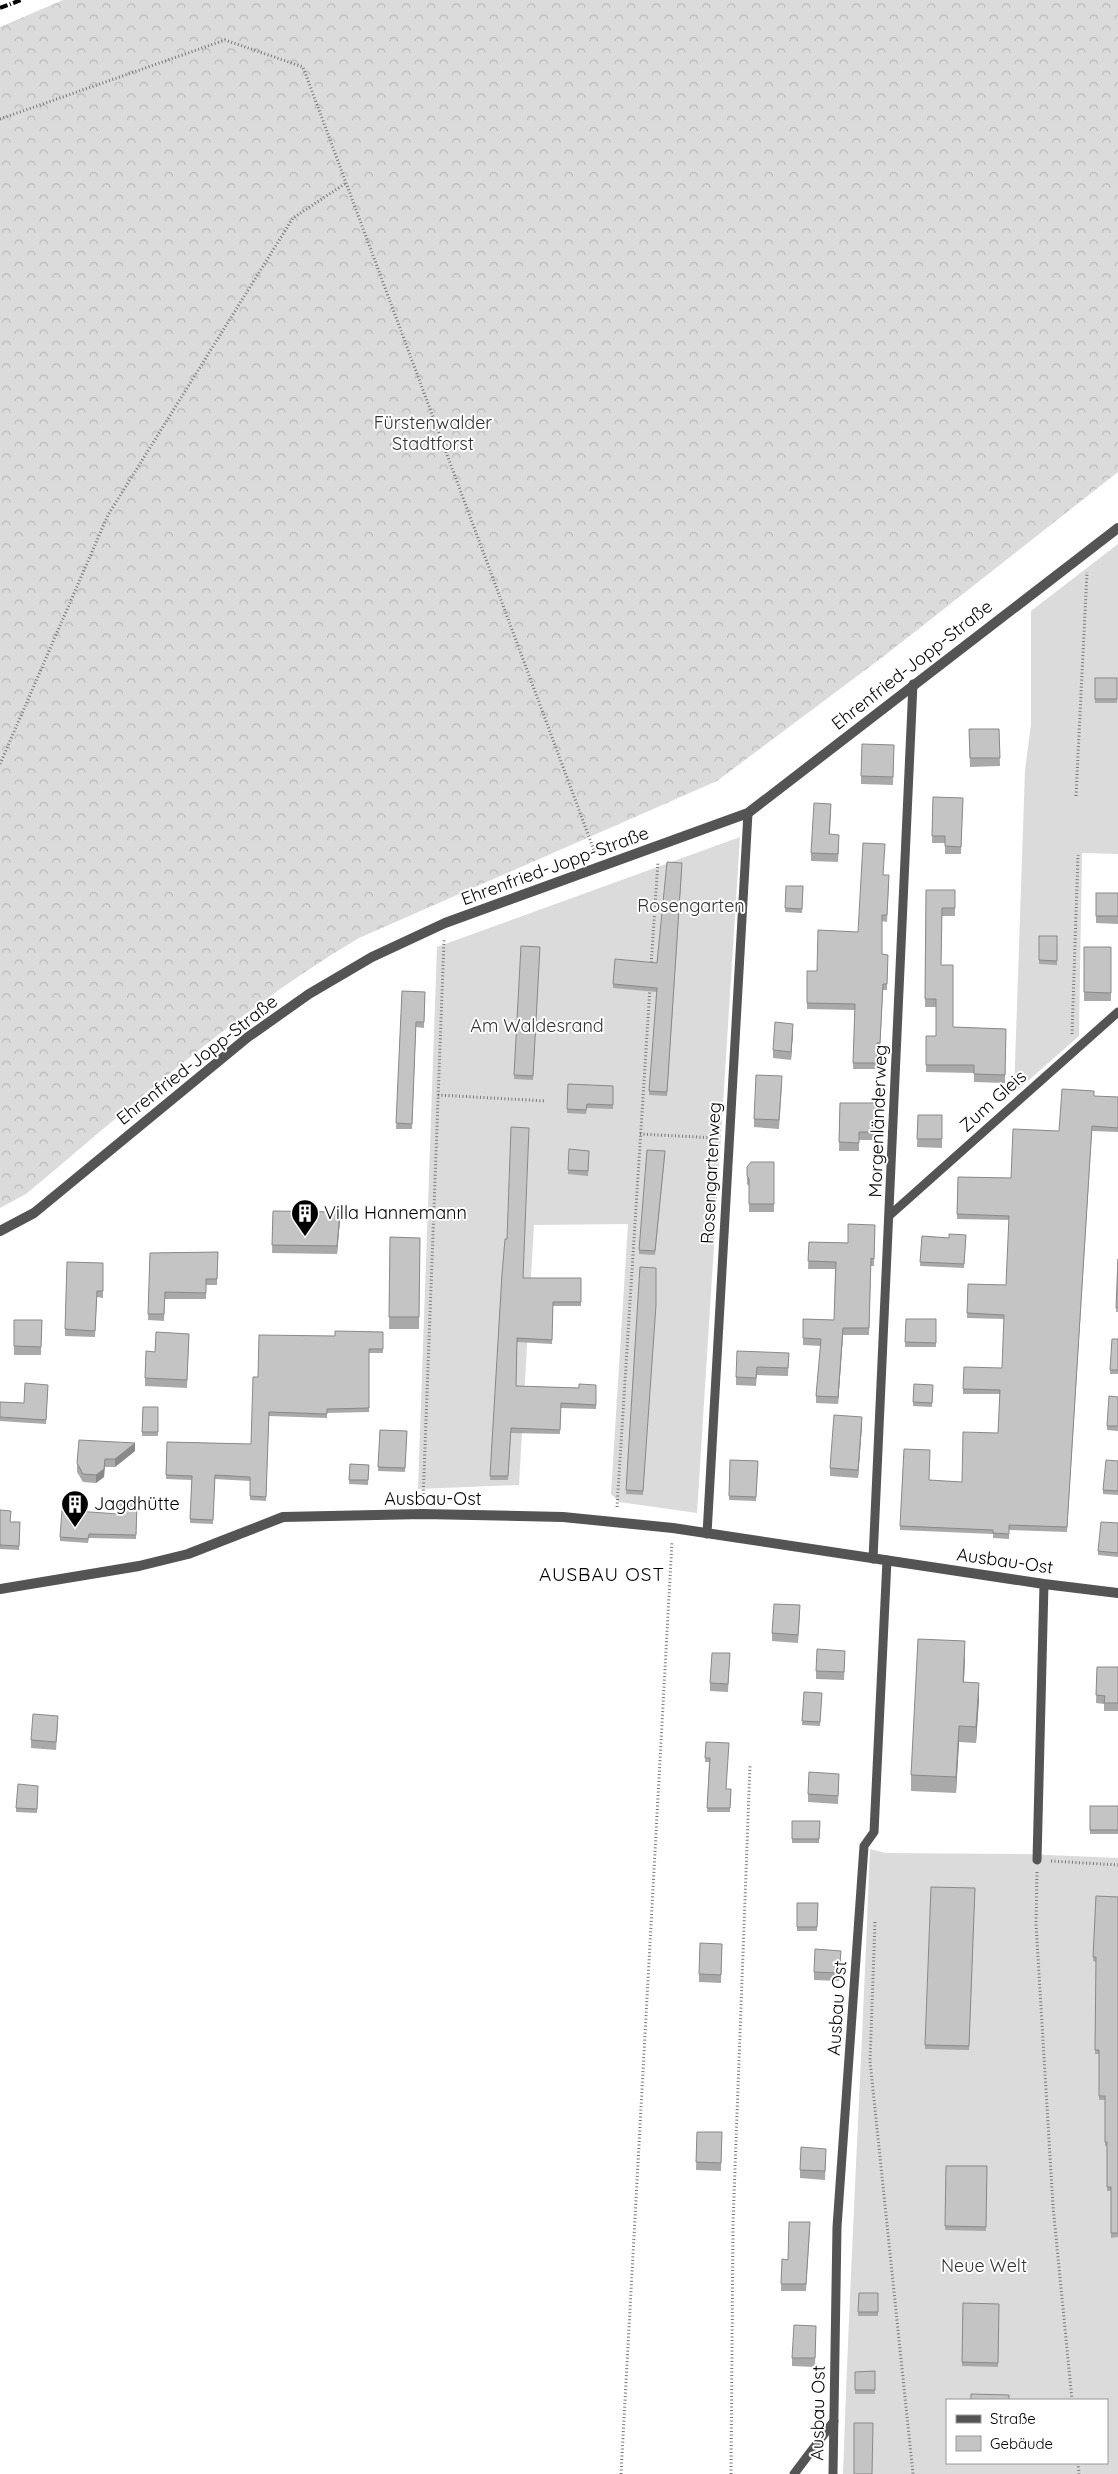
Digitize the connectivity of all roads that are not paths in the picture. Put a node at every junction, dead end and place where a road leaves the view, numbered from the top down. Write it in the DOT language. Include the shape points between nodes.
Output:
graph roads {
  1 [pos="1118,528"];
  2 [pos="913,684"];
  3 [pos="748,814"];
  4 [pos="1118,1012"];
  5 [pos="890,1215"];
  6 [pos="0,1231"];
  7 [pos="707,1534"];
  8 [pos="873,1559"];
  9 [pos="887,1560"];
  10 [pos="1044,1584"];
  11 [pos="0,1589"];
  12 [pos="1118,1593"];
  13 [pos="1037,1860"];
  14 [pos="834,2420"];
  15 [pos="794,2474"];
  16 [pos="833,2474"];
  1 -- 2 [label="street, Ehrenfried-Jopp-Straße"];
  2 -- 3 [label="street, Ehrenfried-Jopp-Straße"];
  2 -- 5 [label="lane, Morgenländerweg"];
  3 -- 6 [label="street, Ehrenfried-Jopp-Straße" via="445,923 372,957 309,994 248,1037 34,1213"];
  3 -- 7 [label="lane, Rosengartenweg"];
  4 -- 5 [label="lane, Zum Gleis"];
  5 -- 8 [label="lane, Morgenländerweg"];
  7 -- 8 [label="street, Ausbau-Ost"];
  7 -- 11 [label="street, Ausbau-Ost" via="563,1517 422,1514 284,1517 188,1554 139,1566"];
  8 -- 9 [label="street"];
  9 -- 10 [label="street, Ausbau-Ost"];
  9 -- 14 [label="lane, Ausbau Ost" via="874,1832 864,1846 838,2227"];
  10 -- 12 [label="street, Ausbau-Ost"];
  10 -- 13 [label="lane"];
  14 -- 15 [label="lane"];
  14 -- 16 [label="lane, Ausbau Ost"];
}
